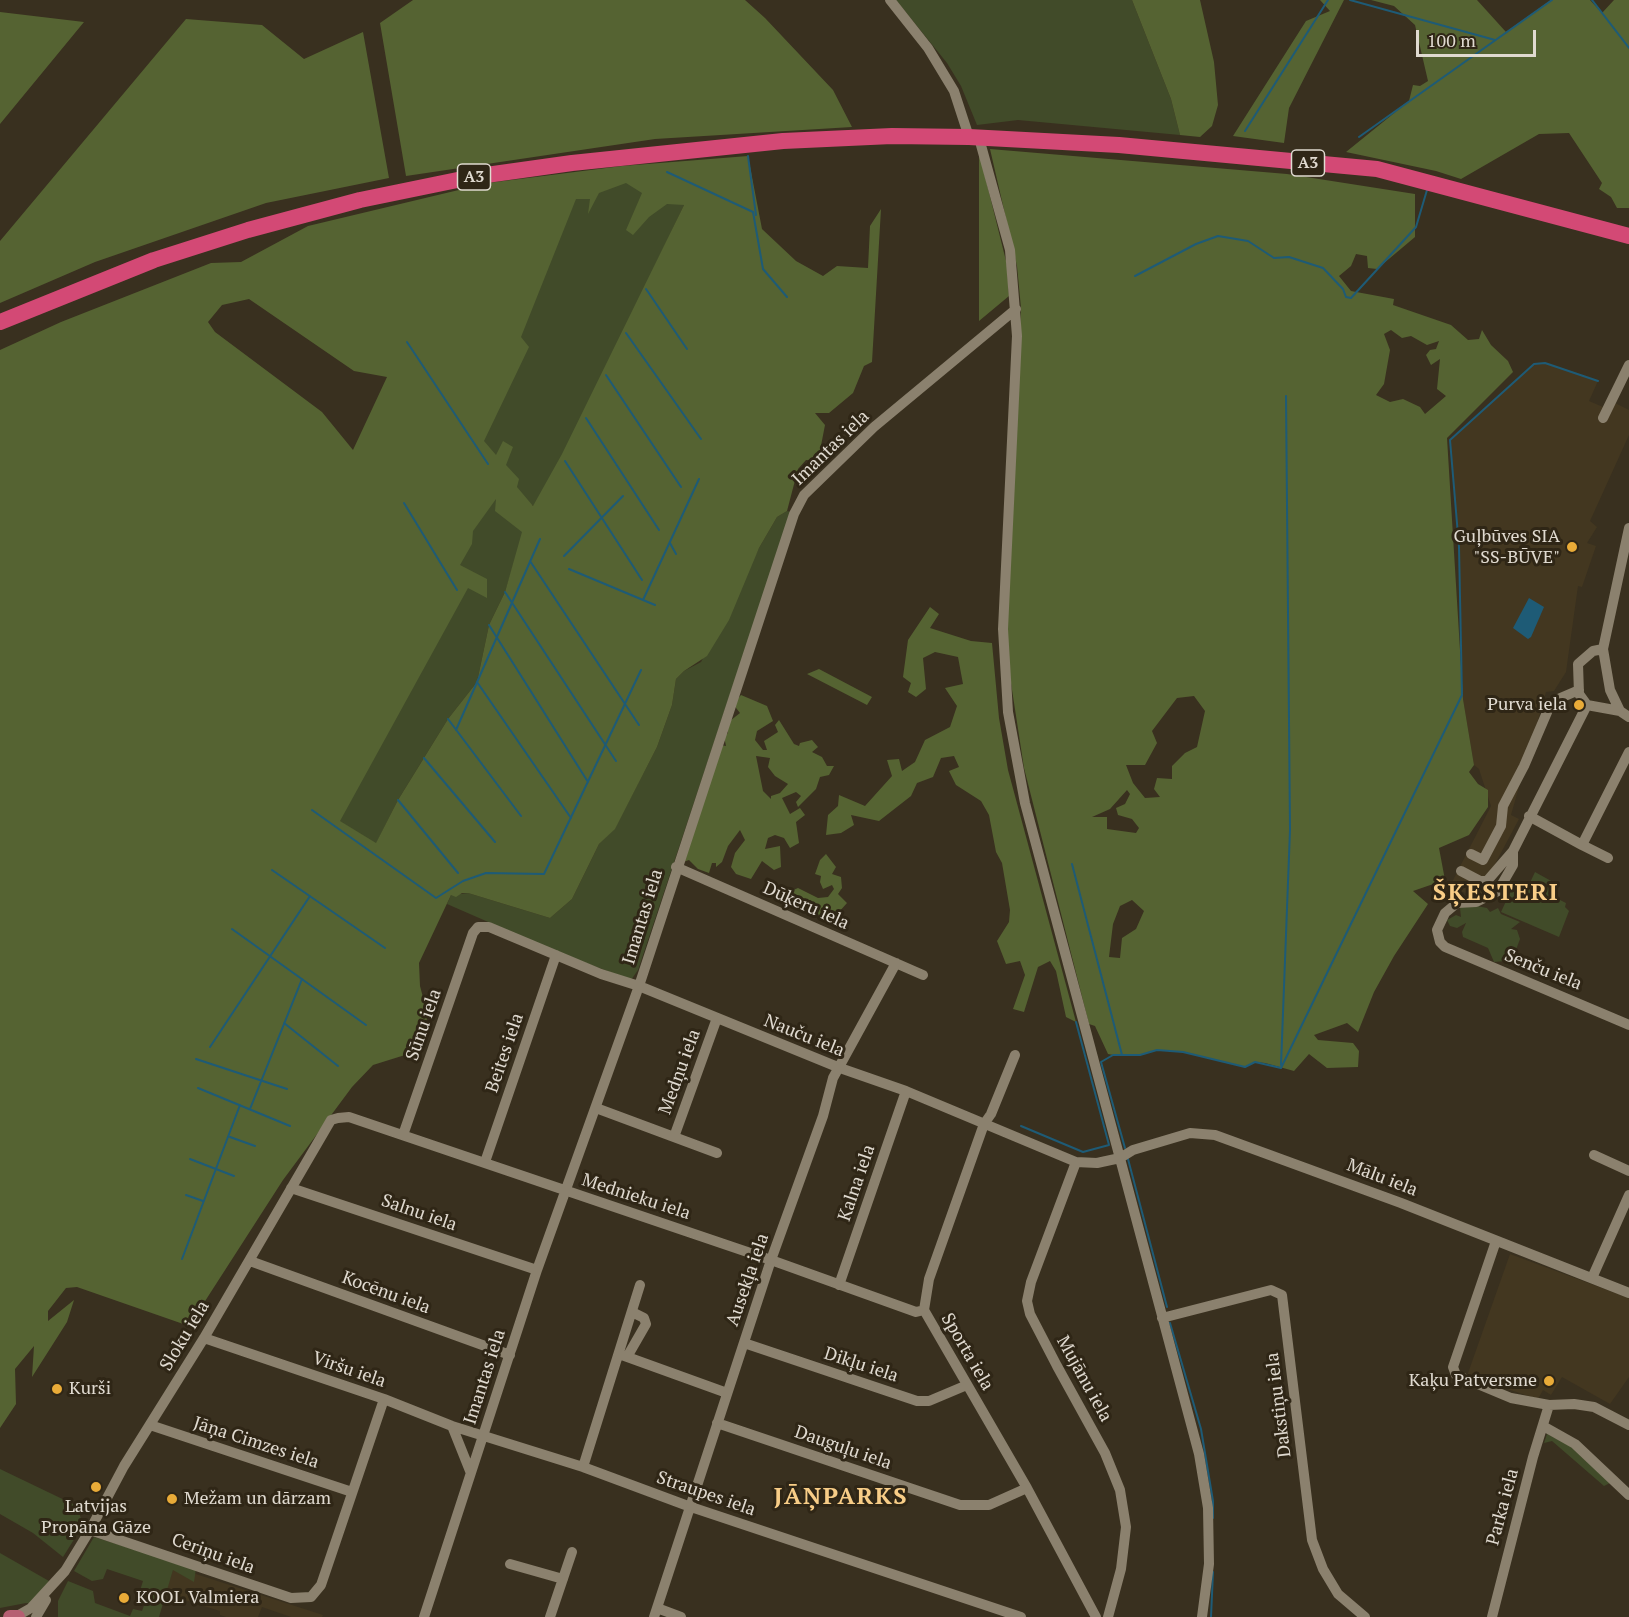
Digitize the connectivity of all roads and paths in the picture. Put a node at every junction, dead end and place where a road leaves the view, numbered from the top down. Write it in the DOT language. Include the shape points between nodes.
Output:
graph roads {
  1 [pos="890,0"];
  2 [pos="974,137"];
  3 [pos="1629,236"];
  4 [pos="1016,309"];
  5 [pos="0,322"];
  6 [pos="1629,365"];
  7 [pos="1603,418"];
  8 [pos="1629,528"];
  9 [pos="1603,649"];
  10 [pos="1579,690"];
  11 [pos="1587,705"];
  12 [pos="1625,714"];
  13 [pos="1629,752"];
  14 [pos="1529,816"];
  15 [pos="1582,845"];
  16 [pos="1513,851"];
  17 [pos="1471,854"];
  18 [pos="1608,858"];
  19 [pos="676,867"];
  20 [pos="1461,871"];
  21 [pos="478,927"];
  22 [pos="556,956"];
  23 [pos="896,963"];
  24 [pos="922,975"];
  25 [pos="639,986"];
  26 [pos="717,1018"];
  27 [pos="1629,1025"];
  28 [pos="1015,1055"];
  29 [pos="840,1068"];
  30 [pos="906,1092"];
  31 [pos="596,1108"];
  32 [pos="338,1118"];
  33 [pos="984,1124"];
  34 [pos="403,1135"];
  35 [pos="674,1137"];
  36 [pos="717,1153"];
  37 [pos="1594,1155"];
  38 [pos="1120,1158"];
  39 [pos="485,1162"];
  40 [pos="1076,1162"];
  41 [pos="1629,1172"];
  42 [pos="291,1188"];
  43 [pos="566,1191"];
  44 [pos="1629,1195"];
  45 [pos="1496,1241"];
  46 [pos="771,1260"];
  47 [pos="250,1262"];
  48 [pos="537,1270"];
  49 [pos="1592,1278"];
  50 [pos="640,1285"];
  51 [pos="839,1285"];
  52 [pos="1629,1293"];
  53 [pos="924,1310"];
  54 [pos="632,1312"];
  55 [pos="1162,1318"];
  56 [pos="204,1338"];
  57 [pos="744,1343"];
  58 [pos="510,1355"];
  59 [pos="623,1356"];
  60 [pos="968,1385"];
  61 [pos="727,1393"];
  62 [pos="384,1399"];
  63 [pos="1550,1406"];
  64 [pos="717,1423"];
  65 [pos="150,1425"];
  66 [pos="1629,1425"];
  67 [pos="452,1426"];
  68 [pos="1543,1426"];
  69 [pos="483,1435"];
  70 [pos="583,1467"];
  71 [pos="470,1471"];
  72 [pos="1027,1488"];
  73 [pos="352,1492"];
  74 [pos="1629,1495"];
  75 [pos="688,1506"];
  76 [pos="90,1530"];
  77 [pos="572,1552"];
  78 [pos="510,1564"];
  79 [pos="62,1574"];
  80 [pos="563,1579"];
  81 [pos="655,1612"];
  82 [pos="985,1612"];
  83 [pos="10,1617"];
  84 [pos="17,1617"];
  85 [pos="36,1617"];
  86 [pos="423,1617"];
  87 [pos="550,1617"];
  88 [pos="681,1617"];
  89 [pos="1022,1617"];
  90 [pos="1096,1617"];
  91 [pos="1108,1617"];
  92 [pos="1202,1617"];
  93 [pos="1365,1617"];
  94 [pos="1492,1617"];
  1 -- 2 [label="street" via="928,48 954,91"];
  2 -- 3 [label="highway, A3" via="1377,169"];
  2 -- 4 [label="street" via="1010,250"];
  2 -- 5 [label="highway, A3" via="783,141 472,177 360,200 248,230 154,260"];
  4 -- 19 [label="street, Imantas iela" via="874,427 804,495 794,514"];
  4 -- 38 [label="street" via="1003,629 1008,712 1025,803"];
  6 -- 7 [label="street"];
  8 -- 9 [label="street"];
  9 -- 10 [label="street" via="1593,651 1578,664"];
  9 -- 12 [label="street" via="1610,690"];
  10 -- 11 [label="street"];
  10 -- 17 [label="street" via="1558,699 1548,710 1506,798 1501,826 1488,852 1483,860"];
  11 -- 12 [label="street"];
  11 -- 14 [label="street"];
  13 -- 15 [label="street"];
  14 -- 15 [label="street"];
  14 -- 16 [label="street"];
  15 -- 18 [label="street"];
  16 -- 20 [label="street" via="1487,881"];
  16 -- 27 [label="street, Senču iela" via="1513,865 1498,891 1476,902 1457,903 1445,913 1437,936 1445,947"];
  19 -- 23 [label="street, Dūķeru iela"];
  19 -- 25 [label="street, Imantas iela"];
  21 -- 22 [label="street, Nauču iela" via="489,927"];
  21 -- 34 [label="street, Sūnu iela"];
  22 -- 25 [label="street, Nauču iela"];
  22 -- 39 [label="street, Beites iela"];
  23 -- 24 [label="street, Dūķeru iela"];
  23 -- 29 [label="street, Ausekļa iela"];
  25 -- 26 [label="street, Nauču iela"];
  25 -- 31 [label="street, Imantas iela"];
  26 -- 29 [label="street, Nauču iela"];
  26 -- 35 [label="street, Medņu iela"];
  28 -- 33 [label="street, Sporta iela"];
  29 -- 30 [label="street, Nauču iela"];
  29 -- 46 [label="street, Ausekļa iela" via="833,1078"];
  30 -- 33 [label="street, Nauču iela"];
  30 -- 51 [label="street, Kalna iela"];
  31 -- 35 [label="street"];
  31 -- 43 [label="street, Imantas iela"];
  32 -- 34 [label="street, Mednieku iela" via="349,1117"];
  32 -- 42 [label="street, Sloku iela" via="331,1120"];
  33 -- 40 [label="street, Nauču iela"];
  33 -- 53 [label="street, Sporta iela" via="929,1279"];
  34 -- 39 [label="street, Mednieku iela"];
  35 -- 36 [label="street"];
  37 -- 41 [label="street"];
  38 -- 40 [label="street, Nauču iela"];
  38 -- 45 [label="street, Mālu iela" via="1133,1150 1190,1133 1215,1135"];
  38 -- 55 [label="street"];
  39 -- 43 [label="street, Mednieku iela"];
  40 -- 91 [label="street, Mujānu iela" via="1027,1301 1057,1366 1106,1453 1120,1490 1126,1527 1121,1569"];
  42 -- 47 [label="street, Sloku iela"];
  42 -- 48 [label="street, Salnu iela"];
  43 -- 46 [label="street, Mednieku iela"];
  43 -- 48 [label="street, Imantas iela"];
  44 -- 49 [label="street"];
  45 -- 49 [label="street, Mālu iela"];
  45 -- 63 [label="street" via="1453,1367 1464,1379 1512,1398"];
  46 -- 51 [label="street, Mednieku iela"];
  46 -- 57 [label="street, Ausekļa iela"];
  47 -- 56 [label="street, Sloku iela"];
  47 -- 58 [label="street, Kocēnu iela"];
  48 -- 58 [label="street, Imantas iela"];
  49 -- 52 [label="street, Mālu iela"];
  50 -- 54 [label="street"];
  51 -- 53 [label="street, Mednieku iela" via="916,1312"];
  53 -- 60 [label="street, Sporta iela"];
  54 -- 59 [label="street"];
  54 -- 59 [label="street" via="644,1318 646,1324"];
  55 -- 92 [label="street" via="1199,1454 1208,1508 1209,1564"];
  55 -- 93 [label="street, Dakstiņu iela" via="1271,1290 1282,1295 1312,1540 1338,1594"];
  56 -- 62 [label="street, Viršu iela"];
  56 -- 65 [label="street, Sloku iela"];
  57 -- 60 [label="street, Dikļu iela" via="917,1401 929,1401"];
  57 -- 61 [label="street, Ausekļa iela"];
  58 -- 69 [label="street, Imantas iela"];
  59 -- 61 [label="street"];
  59 -- 70 [label="street"];
  60 -- 72 [label="street, Sporta iela"];
  61 -- 64 [label="street, Ausekļa iela"];
  62 -- 67 [label="street, Viršu iela"];
  62 -- 73 [label="street"];
  63 -- 66 [label="street" via="1594,1407"];
  63 -- 68 [label="street, Parka iela"];
  64 -- 72 [label="street, Dauguļu iela" via="960,1505 988,1505"];
  64 -- 75 [label="street, Ausekļa iela"];
  65 -- 73 [label="street, Jāņa Cimzes iela"];
  65 -- 76 [label="street, Sloku iela"];
  67 -- 69 [label="street, Viršu iela"];
  67 -- 71 [label="street"];
  68 -- 74 [label="street" via="1575,1444"];
  68 -- 94 [label="street, Parka iela"];
  69 -- 70 [label="street, Straupes iela"];
  69 -- 71 [label="street, Imantas iela"];
  70 -- 75 [label="street, Straupes iela"];
  71 -- 86 [label="street, Imantas iela"];
  72 -- 90 [label="street, Sporta iela"];
  73 -- 76 [label="street, Ceriņu iela" via="321,1585 312,1597 291,1599"];
  75 -- 81 [label="street, Ausekļa iela"];
  75 -- 82 [label="street, Straupes iela"];
  76 -- 79 [label="street, Sloku iela"];
  77 -- 80 [label="street"];
  78 -- 80 [label="street"];
  79 -- 84 [label="street, Sloku iela" via="31,1608"];
  79 -- 85 [label="street, Sloku iela"];
  80 -- 87 [label="street"];
  81 -- 88 [label="street"];
  82 -- 89 [label="street, Straupes iela"];
  83 -- 84 [label="main road"];
}
